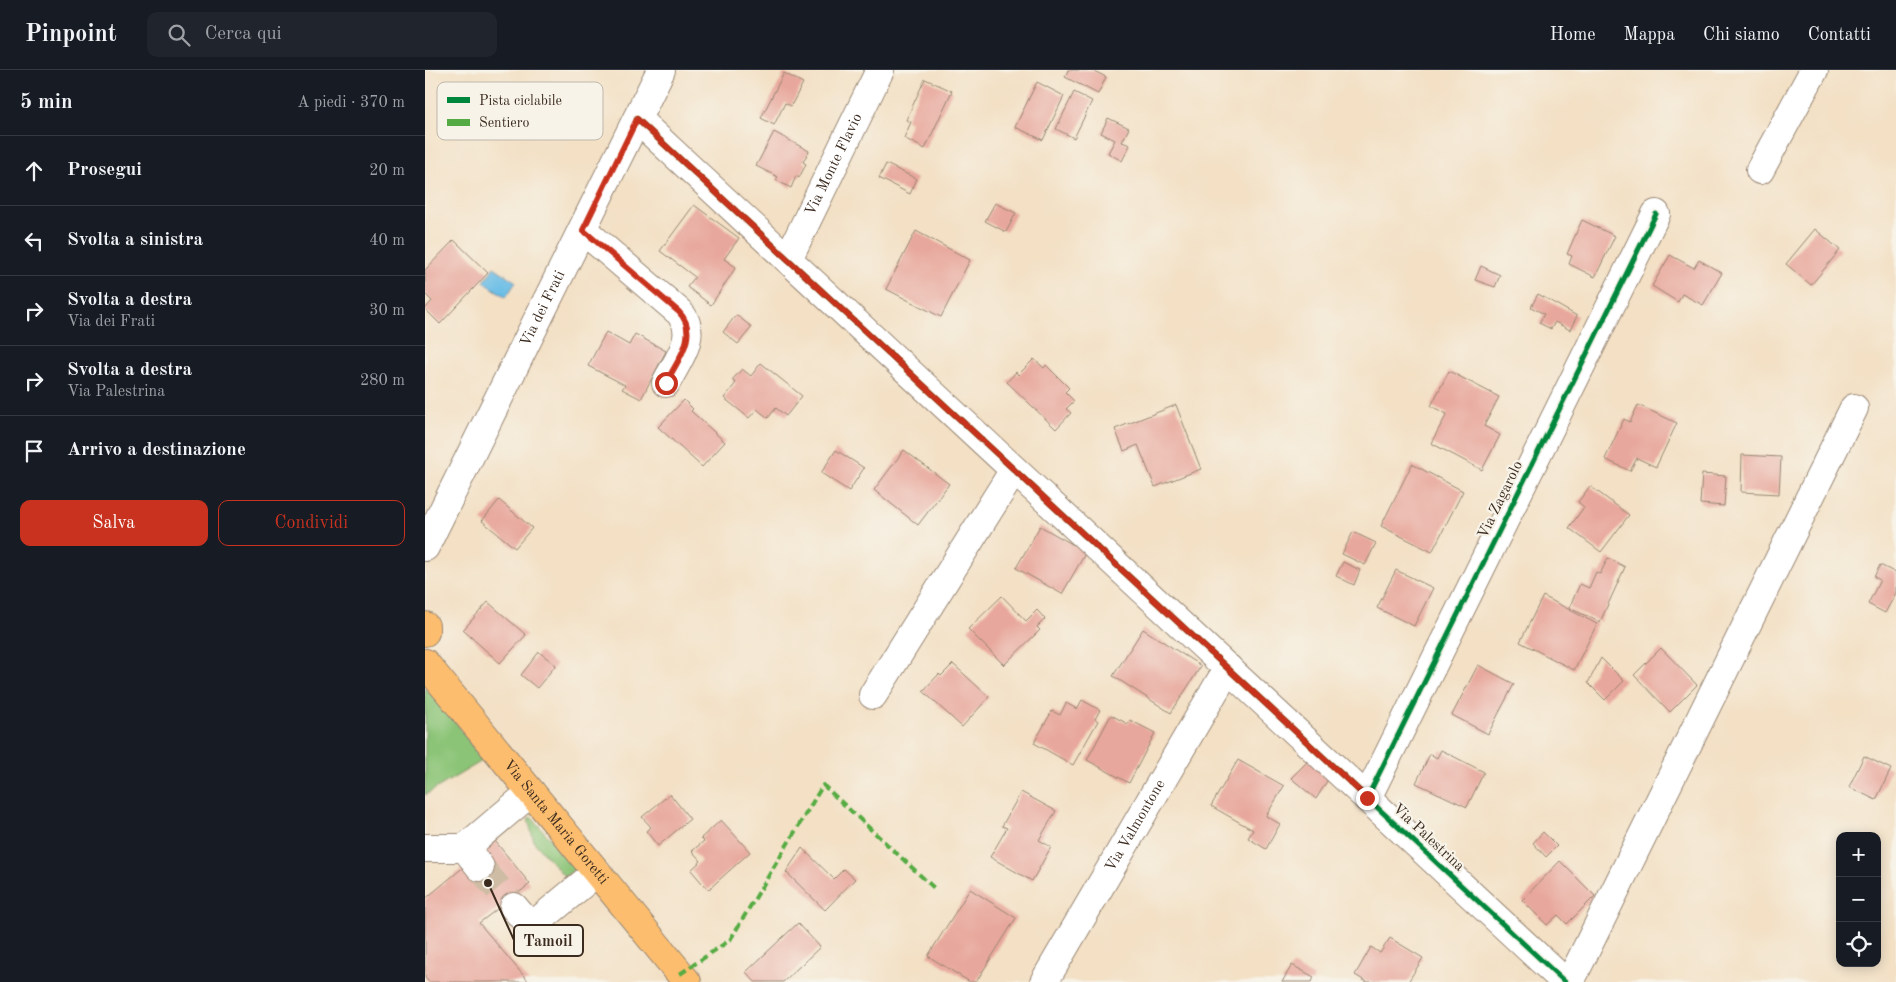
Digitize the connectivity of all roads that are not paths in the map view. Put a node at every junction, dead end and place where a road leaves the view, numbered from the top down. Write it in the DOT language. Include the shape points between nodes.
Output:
graph roads {
  1 [pos="661,70"];
  2 [pos="880,70"];
  3 [pos="1814,70"];
  4 [pos="637,119"];
  5 [pos="1759,170"];
  6 [pos="1656,214"];
  7 [pos="583,230"];
  8 [pos="788,259"];
  9 [pos="666,383"];
  10 [pos="1854,408"];
  11 [pos="1014,470"];
  12 [pos="425,547"];
  13 [pos="425,626"];
  14 [pos="425,632"];
  15 [pos="425,663"];
  16 [pos="1228,668"];
  17 [pos="873,695"];
  18 [pos="531,792"];
  19 [pos="1367,798"];
  20 [pos="425,848"];
  21 [pos="597,872"];
  22 [pos="514,907"];
  23 [pos="687,982"];
  24 [pos="1044,982"];
  25 [pos="1565,982"];
  26 [pos="1570,982"];
  1 -- 4 [label="street, Via dei Frati"];
  2 -- 8 [label="street, Via Monte Flavio"];
  3 -- 5 [label="street"];
  4 -- 7 [label="street, Via dei Frati"];
  4 -- 8 [label="street, Via Palestrina"];
  6 -- 19 [label="street, Via Zagarolo"];
  7 -- 9 [label="street" via="685,320 689,330 687,342"];
  7 -- 12 [label="street, Via dei Frati"];
  8 -- 11 [label="street, Via Palestrina"];
  10 -- 26 [label="street"];
  11 -- 16 [label="street, Via Palestrina"];
  11 -- 17 [label="street"];
  13 -- 14 [label="main road"];
  15 -- 18 [label="main road, Via Santa Maria Goretti"];
  16 -- 19 [label="street, Via Palestrina"];
  16 -- 24 [label="street, Via Valmontone"];
  18 -- 20 [label="street" via="472,857"];
  18 -- 21 [label="main road, Via Santa Maria Goretti"];
  19 -- 25 [label="street, Via Palestrina"];
  21 -- 22 [label="street" via="531,927"];
  21 -- 23 [label="main road, Via Santa Maria Goretti"];
}
